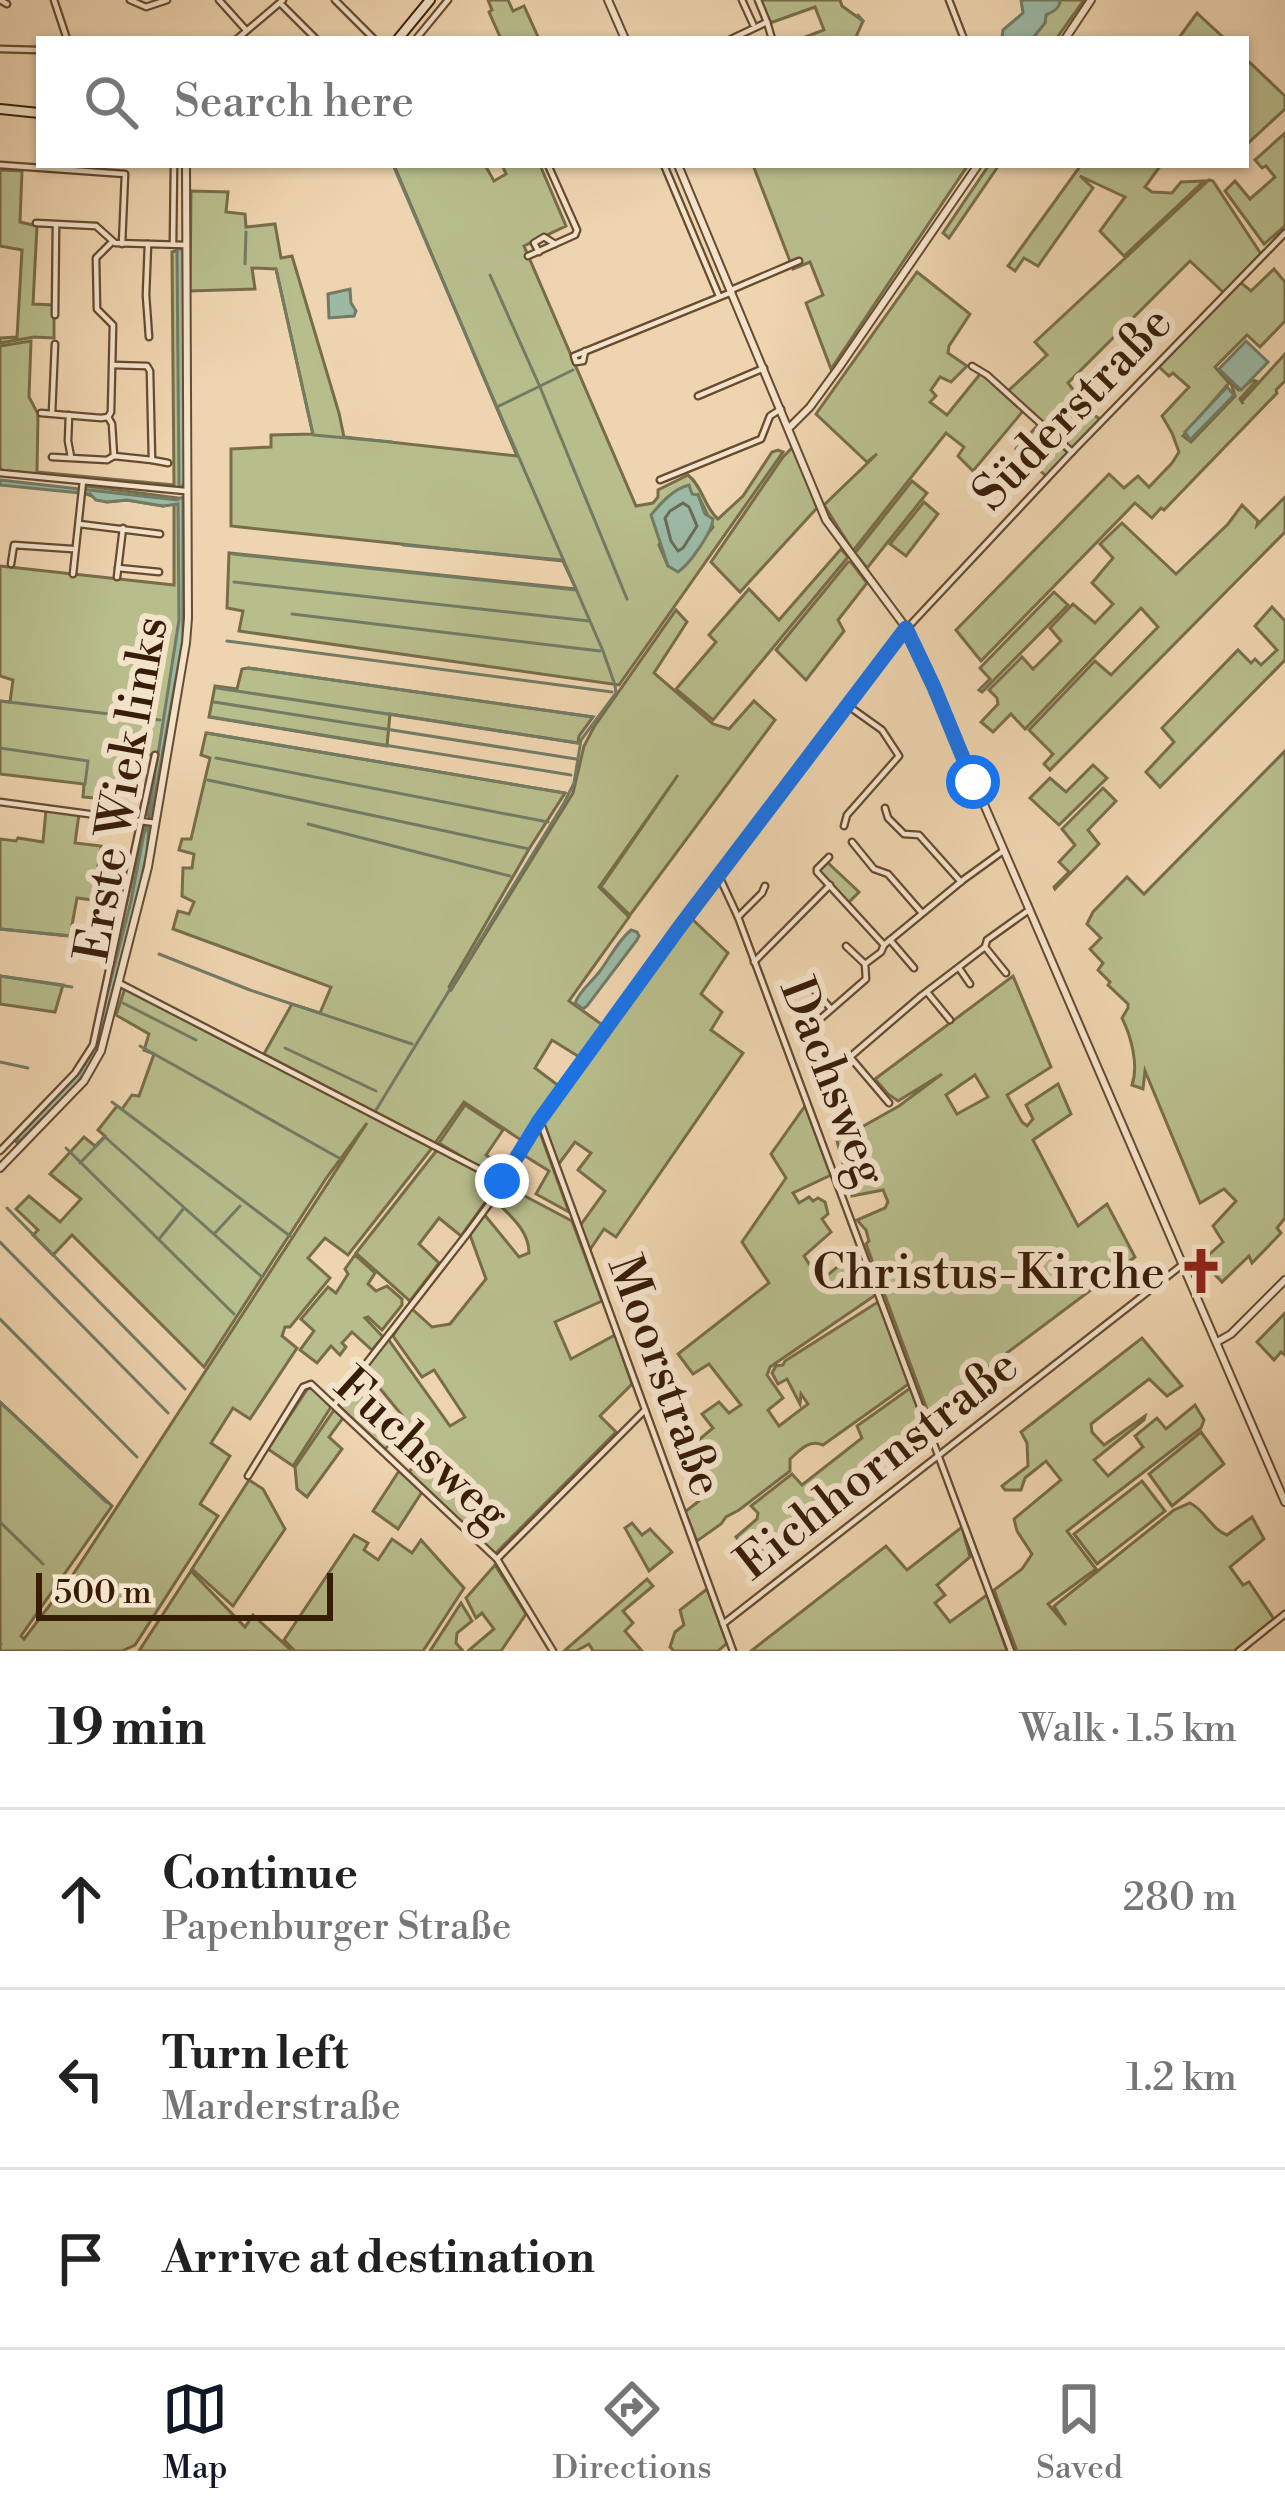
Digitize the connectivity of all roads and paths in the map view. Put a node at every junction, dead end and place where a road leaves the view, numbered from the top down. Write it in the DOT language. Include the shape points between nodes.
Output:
graph roads {
  1 [pos="54,0"];
  2 [pos="130,0"];
  3 [pos="166,0"];
  4 [pos="219,0"];
  5 [pos="335,0"];
  6 [pos="350,0"];
  7 [pos="430,0"];
  8 [pos="448,0"];
  9 [pos="608,0"];
  10 [pos="742,0"];
  11 [pos="758,0"];
  12 [pos="949,0"];
  13 [pos="1091,0"];
  14 [pos="281,1"];
  15 [pos="343,8"];
  16 [pos="767,22"];
  17 [pos="753,24"];
  18 [pos="246,30"];
  19 [pos="66,36"];
  20 [pos="240,36"];
  21 [pos="313,36"];
  22 [pos="371,36"];
  23 [pos="400,36"];
  24 [pos="418,36"];
  25 [pos="624,36"];
  26 [pos="737,36"];
  27 [pos="771,36"];
  28 [pos="963,36"];
  29 [pos="1067,36"];
  30 [pos="0,49"];
  31 [pos="36,50"];
  32 [pos="0,111"];
  33 [pos="36,115"];
  34 [pos="0,165"];
  35 [pos="36,168"];
  36 [pos="41,168"];
  37 [pos="174,168"];
  38 [pos="186,168"];
  39 [pos="549,168"];
  40 [pos="665,168"];
  41 [pos="679,168"];
  42 [pos="976,168"];
  43 [pos="36,223"];
  44 [pos="56,225"];
  45 [pos="1285,232"];
  46 [pos="112,242"];
  47 [pos="122,244"];
  48 [pos="148,244"];
  49 [pos="173,244"];
  50 [pos="186,246"];
  51 [pos="528,256"];
  52 [pos="800,261"];
  53 [pos="732,291"];
  54 [pos="719,296"];
  55 [pos="55,315"];
  56 [pos="149,337"];
  57 [pos="55,344"];
  58 [pos="585,352"];
  59 [pos="113,365"];
  60 [pos="972,366"];
  61 [pos="764,368"];
  62 [pos="698,396"];
  63 [pos="782,409"];
  64 [pos="41,413"];
  65 [pos="52,413"];
  66 [pos="69,416"];
  67 [pos="108,417"];
  68 [pos="790,427"];
  69 [pos="1072,452"];
  70 [pos="114,456"];
  71 [pos="52,457"];
  72 [pos="70,458"];
  73 [pos="152,460"];
  74 [pos="169,463"];
  75 [pos="0,473"];
  76 [pos="660,480"];
  77 [pos="82,488"];
  78 [pos="188,491"];
  79 [pos="79,524"];
  80 [pos="122,528"];
  81 [pos="160,534"];
  82 [pos="75,549"];
  83 [pos="11,564"];
  84 [pos="118,568"];
  85 [pos="159,572"];
  86 [pos="73,574"];
  87 [pos="117,577"];
  88 [pos="906,628"];
  89 [pos="847,704"];
  90 [pos="155,755"];
  91 [pos="0,802"];
  92 [pos="885,808"];
  93 [pos="142,822"];
  94 [pos="155,823"];
  95 [pos="844,826"];
  96 [pos="852,842"];
  97 [pos="1003,851"];
  98 [pos="829,856"];
  99 [pos="718,874"];
  100 [pos="961,882"];
  101 [pos="830,885"];
  102 [pos="765,886"];
  103 [pos="1029,910"];
  104 [pos="922,914"];
  105 [pos="738,917"];
  106 [pos="887,943"];
  107 [pos="846,946"];
  108 [pos="985,947"];
  109 [pos="754,962"];
  110 [pos="865,964"];
  111 [pos="914,968"];
  112 [pos="958,968"];
  113 [pos="1006,974"];
  114 [pos="810,979"];
  115 [pos="119,983"];
  116 [pos="970,984"];
  117 [pos="927,992"];
  118 [pos="831,1010"];
  119 [pos="950,1020"];
  120 [pos="811,1028"];
  121 [pos="889,1102"];
  122 [pos="539,1121"];
  123 [pos="10,1141"];
  124 [pos="19,1150"];
  125 [pos="0,1151"];
  126 [pos="0,1168"];
  127 [pos="502,1181"];
  128 [pos="1182,1265"];
  129 [pos="1285,1280"];
  130 [pos="1216,1343"];
  131 [pos="334,1405"];
  132 [pos="645,1410"];
  133 [pos="940,1456"];
  134 [pos="248,1476"];
  135 [pos="1285,1502"];
  136 [pos="497,1559"];
  137 [pos="1285,1614"];
  138 [pos="723,1624"];
  139 [pos="553,1651"];
  140 [pos="733,1651"];
  141 [pos="1011,1651"];
  142 [pos="1239,1651"];
  1 -- 19 [label="street"];
  2 -- 3 [label="street" via="146,7"];
  4 -- 18 [label="street"];
  5 -- 15 [label="street"];
  6 -- 15 [label="street"];
  7 -- 23 [label="main road"];
  8 -- 24 [label="street"];
  9 -- 25 [label="street"];
  10 -- 17 [label="street"];
  11 -- 16 [label="street"];
  12 -- 28 [label="street"];
  13 -- 29 [label="street"];
  14 -- 18 [label="street"];
  14 -- 21 [label="street"];
  15 -- 22 [label="street"];
  16 -- 26 [label="street"];
  16 -- 27 [label="street"];
  18 -- 20 [label="street"];
  30 -- 31 [label="street"];
  32 -- 33 [label="main road"];
  34 -- 35 [label="street"];
  36 -- 47 [label="street" via="124,174"];
  37 -- 49 [label="street"];
  38 -- 50 [label="street, Erste Wiek links"];
  39 -- 51 [label="street" via="577,230"];
  40 -- 54 [label="street"];
  41 -- 53 [label="street"];
  42 -- 68 [label="street"];
  43 -- 44 [label="street"];
  44 -- 46 [label="street" via="96,226"];
  44 -- 55 [label="street"];
  45 -- 69 [label="street, Süderstraße"];
  46 -- 47 [label="street"];
  46 -- 59 [label="street" via="96,258 96,301 113,325"];
  47 -- 48 [label="street"];
  48 -- 49 [label="street"];
  48 -- 56 [label="street"];
  49 -- 50 [label="street"];
  50 -- 78 [label="street, Erste Wiek links"];
  52 -- 53 [label="street"];
  53 -- 54 [label="street"];
  53 -- 61 [label="street"];
  54 -- 58 [label="street"];
  57 -- 65 [label="street"];
  59 -- 67 [label="street"];
  59 -- 73 [label="street" via="147,362"];
  60 -- 69 [label="street"];
  61 -- 62 [label="street"];
  61 -- 63 [label="street"];
  63 -- 68 [label="street"];
  63 -- 76 [label="street" via="761,439"];
  64 -- 65 [label="street"];
  65 -- 66 [label="street"];
  66 -- 67 [label="street"];
  66 -- 72 [label="street"];
  67 -- 70 [label="street"];
  68 -- 88 [label="street" via="830,526"];
  69 -- 88 [label="street, Süderstraße"];
  70 -- 72 [label="street"];
  70 -- 73 [label="street"];
  71 -- 72 [label="street"];
  73 -- 74 [label="street"];
  75 -- 77 [label="street"];
  77 -- 78 [label="street"];
  77 -- 79 [label="street"];
  78 -- 94 [label="street, Erste Wiek links" via="187,643"];
  79 -- 80 [label="street"];
  79 -- 82 [label="street"];
  80 -- 81 [label="street"];
  80 -- 84 [label="street"];
  82 -- 83 [label="street" via="14,545"];
  82 -- 86 [label="street"];
  84 -- 85 [label="street"];
  84 -- 87 [label="street"];
  88 -- 89 [label="street, Süderstraße"];
  88 -- 97 [label="street"];
  89 -- 95 [label="street" via="880,728 899,756"];
  89 -- 99 [label="street, Süderstraße"];
  90 -- 93 [label="street"];
  91 -- 93 [label="street"];
  92 -- 100 [label="street"];
  93 -- 94 [label="street"];
  93 -- 123 [label="street" via="93,1045"];
  94 -- 115 [label="street, Erste Wiek links"];
  96 -- 104 [label="street"];
  97 -- 100 [label="street"];
  97 -- 103 [label="street"];
  98 -- 101 [label="street" via="816,871"];
  99 -- 105 [label="street, Dachsweg"];
  99 -- 122 [label="street, Süderstraße"];
  100 -- 104 [label="street"];
  101 -- 106 [label="street"];
  101 -- 109 [label="street"];
  102 -- 105 [label="street"];
  103 -- 108 [label="street"];
  103 -- 128 [label="street"];
  104 -- 106 [label="street"];
  105 -- 109 [label="street, Dachsweg"];
  106 -- 110 [label="street"];
  106 -- 111 [label="street"];
  107 -- 110 [label="street"];
  108 -- 112 [label="street"];
  108 -- 113 [label="street"];
  109 -- 133 [label="street, Dachsweg"];
  110 -- 118 [label="street" via="866,979"];
  112 -- 116 [label="street"];
  112 -- 117 [label="street"];
  114 -- 118 [label="street"];
  115 -- 124 [label="street, Erste Wiek links" via="92,1070"];
  115 -- 127 [label="street"];
  117 -- 119 [label="street"];
  117 -- 121 [label="street" via="850,1057"];
  118 -- 120 [label="street"];
  122 -- 127 [label="street, Süderstraße"];
  122 -- 132 [label="street, Moorstraße"];
  123 -- 124 [label="street"];
  123 -- 125 [label="street"];
  124 -- 126 [label="street, Erste Wiek links"];
  127 -- 131 [label="street, Süderstraße"];
  128 -- 130 [label="street"];
  128 -- 133 [label="street, Eichhornstraße"];
  129 -- 130 [label="street"];
  130 -- 135 [label="street"];
  131 -- 134 [label="street, Fuchsweg" via="311,1384 303,1387"];
  131 -- 136 [label="street, Fuchsweg"];
  132 -- 136 [label="street"];
  132 -- 138 [label="street, Moorstraße"];
  133 -- 138 [label="street, Eichhornstraße"];
  133 -- 141 [label="street, Dachsweg"];
  136 -- 139 [label="street, Fuchsweg"];
  137 -- 142 [label="street"];
  138 -- 140 [label="street, Moorstraße"];
}
